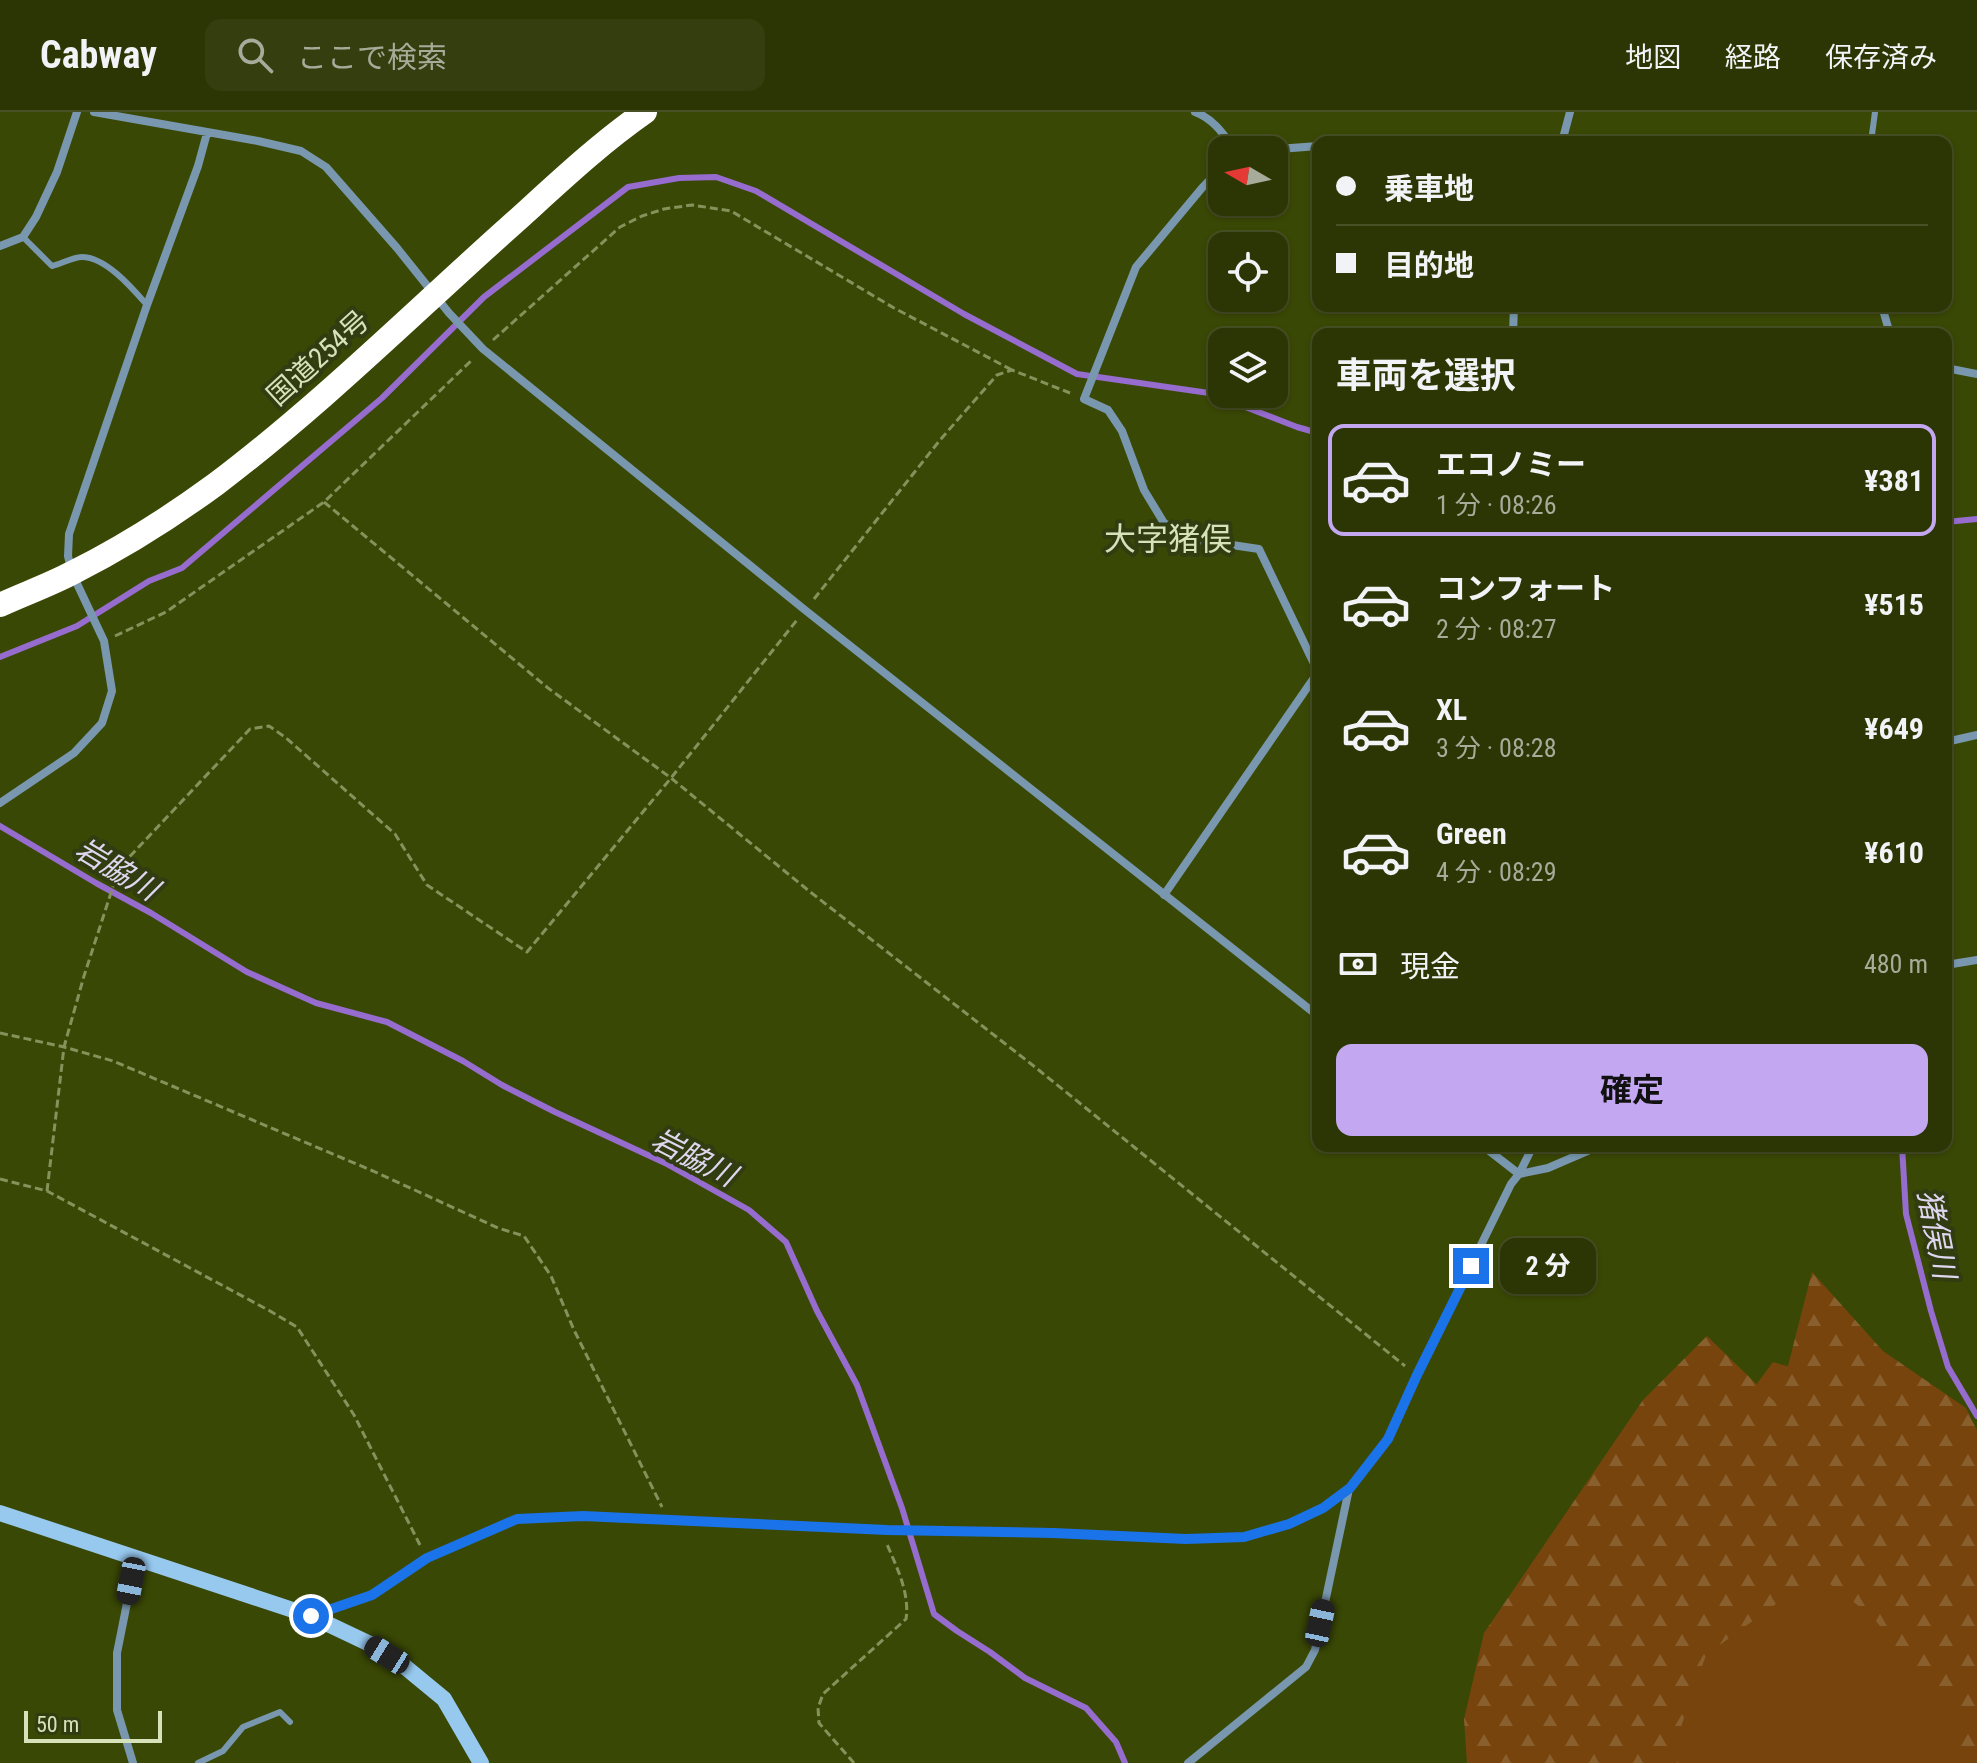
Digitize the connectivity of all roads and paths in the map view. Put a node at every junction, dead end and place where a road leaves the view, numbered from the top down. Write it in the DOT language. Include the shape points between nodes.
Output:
graph roads {
  1 [pos="77,112"];
  2 [pos="94,112"];
  3 [pos="645,112"];
  4 [pos="1195,112"];
  5 [pos="1570,112"];
  6 [pos="1875,112"];
  7 [pos="207,133"];
  8 [pos="1225,136"];
  9 [pos="1564,136"];
  10 [pos="1872,136"];
  11 [pos="1312,146"];
  12 [pos="1288,148"];
  13 [pos="1208,182"];
  14 [pos="23,237"];
  15 [pos="0,246"];
  16 [pos="434,293"];
  17 [pos="147,305"];
  18 [pos="483,349"];
  19 [pos="1952,369"];
  20 [pos="1012,370"];
  21 [pos="1977,374"];
  22 [pos="1084,399"];
  23 [pos="324,502"];
  24 [pos="72,573"];
  25 [pos="0,605"];
  26 [pos="805,610"];
  27 [pos="104,641"];
  28 [pos="1312,659"];
  29 [pos="1312,681"];
  30 [pos="1977,735"];
  31 [pos="1952,741"];
  32 [pos="671,778"];
  33 [pos="0,803"];
  34 [pos="1164,895"];
  35 [pos="1977,960"];
  36 [pos="1952,964"];
  37 [pos="1312,1011"];
  38 [pos="0,1033"];
  39 [pos="64,1047"];
  40 [pos="1491,1152"];
  41 [pos="1530,1152"];
  42 [pos="1585,1152"];
  43 [pos="1519,1174"];
  44 [pos="0,1179"];
  45 [pos="47,1191"];
  46 [pos="1417,1375"];
  47 [pos="1350,1488"];
  48 [pos="0,1513"];
  49 [pos="668,1520"];
  50 [pos="881,1530"];
  51 [pos="136,1558"];
  52 [pos="427,1558"];
  53 [pos="311,1616"];
  54 [pos="290,1722"];
  55 [pos="133,1763"];
  56 [pos="198,1763"];
  57 [pos="481,1763"];
  58 [pos="854,1763"];
  59 [pos="1188,1763"];
  1 -- 14 [label="street" via="57,172"];
  2 -- 7 [label="street"];
  3 -- 16 [label="highway, 国道254号"];
  4 -- 8 [label="street"];
  5 -- 9 [label="street"];
  6 -- 10 [label="lane"];
  7 -- 16 [label="street" via="301,151 326,167"];
  7 -- 17 [label="street"];
  11 -- 12 [label="street"];
  13 -- 22 [label="street" via="1136,267"];
  14 -- 15 [label="street"];
  14 -- 17 [label="lane" via="52,266 82,257 102,263 124,278"];
  16 -- 18 [label="street"];
  16 -- 24 [label="highway, 国道254号" via="214,485"];
  17 -- 24 [label="street" via="69,534"];
  18 -- 20 [label="path" via="620,227 664,209 692,205 731,211 894,308"];
  18 -- 23 [label="path"];
  18 -- 26 [label="street"];
  19 -- 21 [label="street"];
  20 -- 22 [label="path"];
  20 -- 26 [label="path" via="987,385"];
  22 -- 28 [label="street" via="1108,410 1122,431 1144,490 1164,523 1198,540 1259,549"];
  23 -- 27 [label="path" via="166,612"];
  23 -- 32 [label="path" via="548,688"];
  24 -- 25 [label="highway, 国道254号"];
  24 -- 27 [label="street"];
  26 -- 32 [label="path"];
  26 -- 34 [label="street"];
  27 -- 33 [label="street" via="112,691 102,723 74,753"];
  29 -- 34 [label="street"];
  30 -- 31 [label="street"];
  32 -- 39 [label="path" via="527,952 427,885 395,834 285,737 269,726 250,729 119,868"];
  32 -- 46 [label="path"];
  34 -- 37 [label="street"];
  35 -- 36 [label="street"];
  38 -- 39 [label="path"];
  39 -- 45 [label="path"];
  39 -- 49 [label="path" via="113,1061 524,1236 551,1276"];
  40 -- 43 [label="street"];
  41 -- 43 [label="street"];
  42 -- 43 [label="street"];
  43 -- 46 [label="street"];
  44 -- 45 [label="path"];
  45 -- 52 [label="path" via="297,1327 354,1415"];
  46 -- 47 [label="street" via="1388,1439"];
  47 -- 50 [label="street" via="1289,1524 1244,1537"];
  47 -- 59 [label="street" via="1315,1650 1306,1667"];
  48 -- 51 [label="street"];
  49 -- 50 [label="street"];
  49 -- 52 [label="street" via="517,1519"];
  50 -- 58 [label="path" via="906,1595 906,1619 823,1694 818,1708 819,1723"];
  51 -- 53 [label="street"];
  51 -- 55 [label="street" via="117,1653 117,1710"];
  52 -- 53 [label="street" via="372,1595"];
  53 -- 57 [label="street" via="370,1644 422,1679 444,1699"];
  54 -- 56 [label="lane" via="280,1712 243,1727 223,1751"];
}
